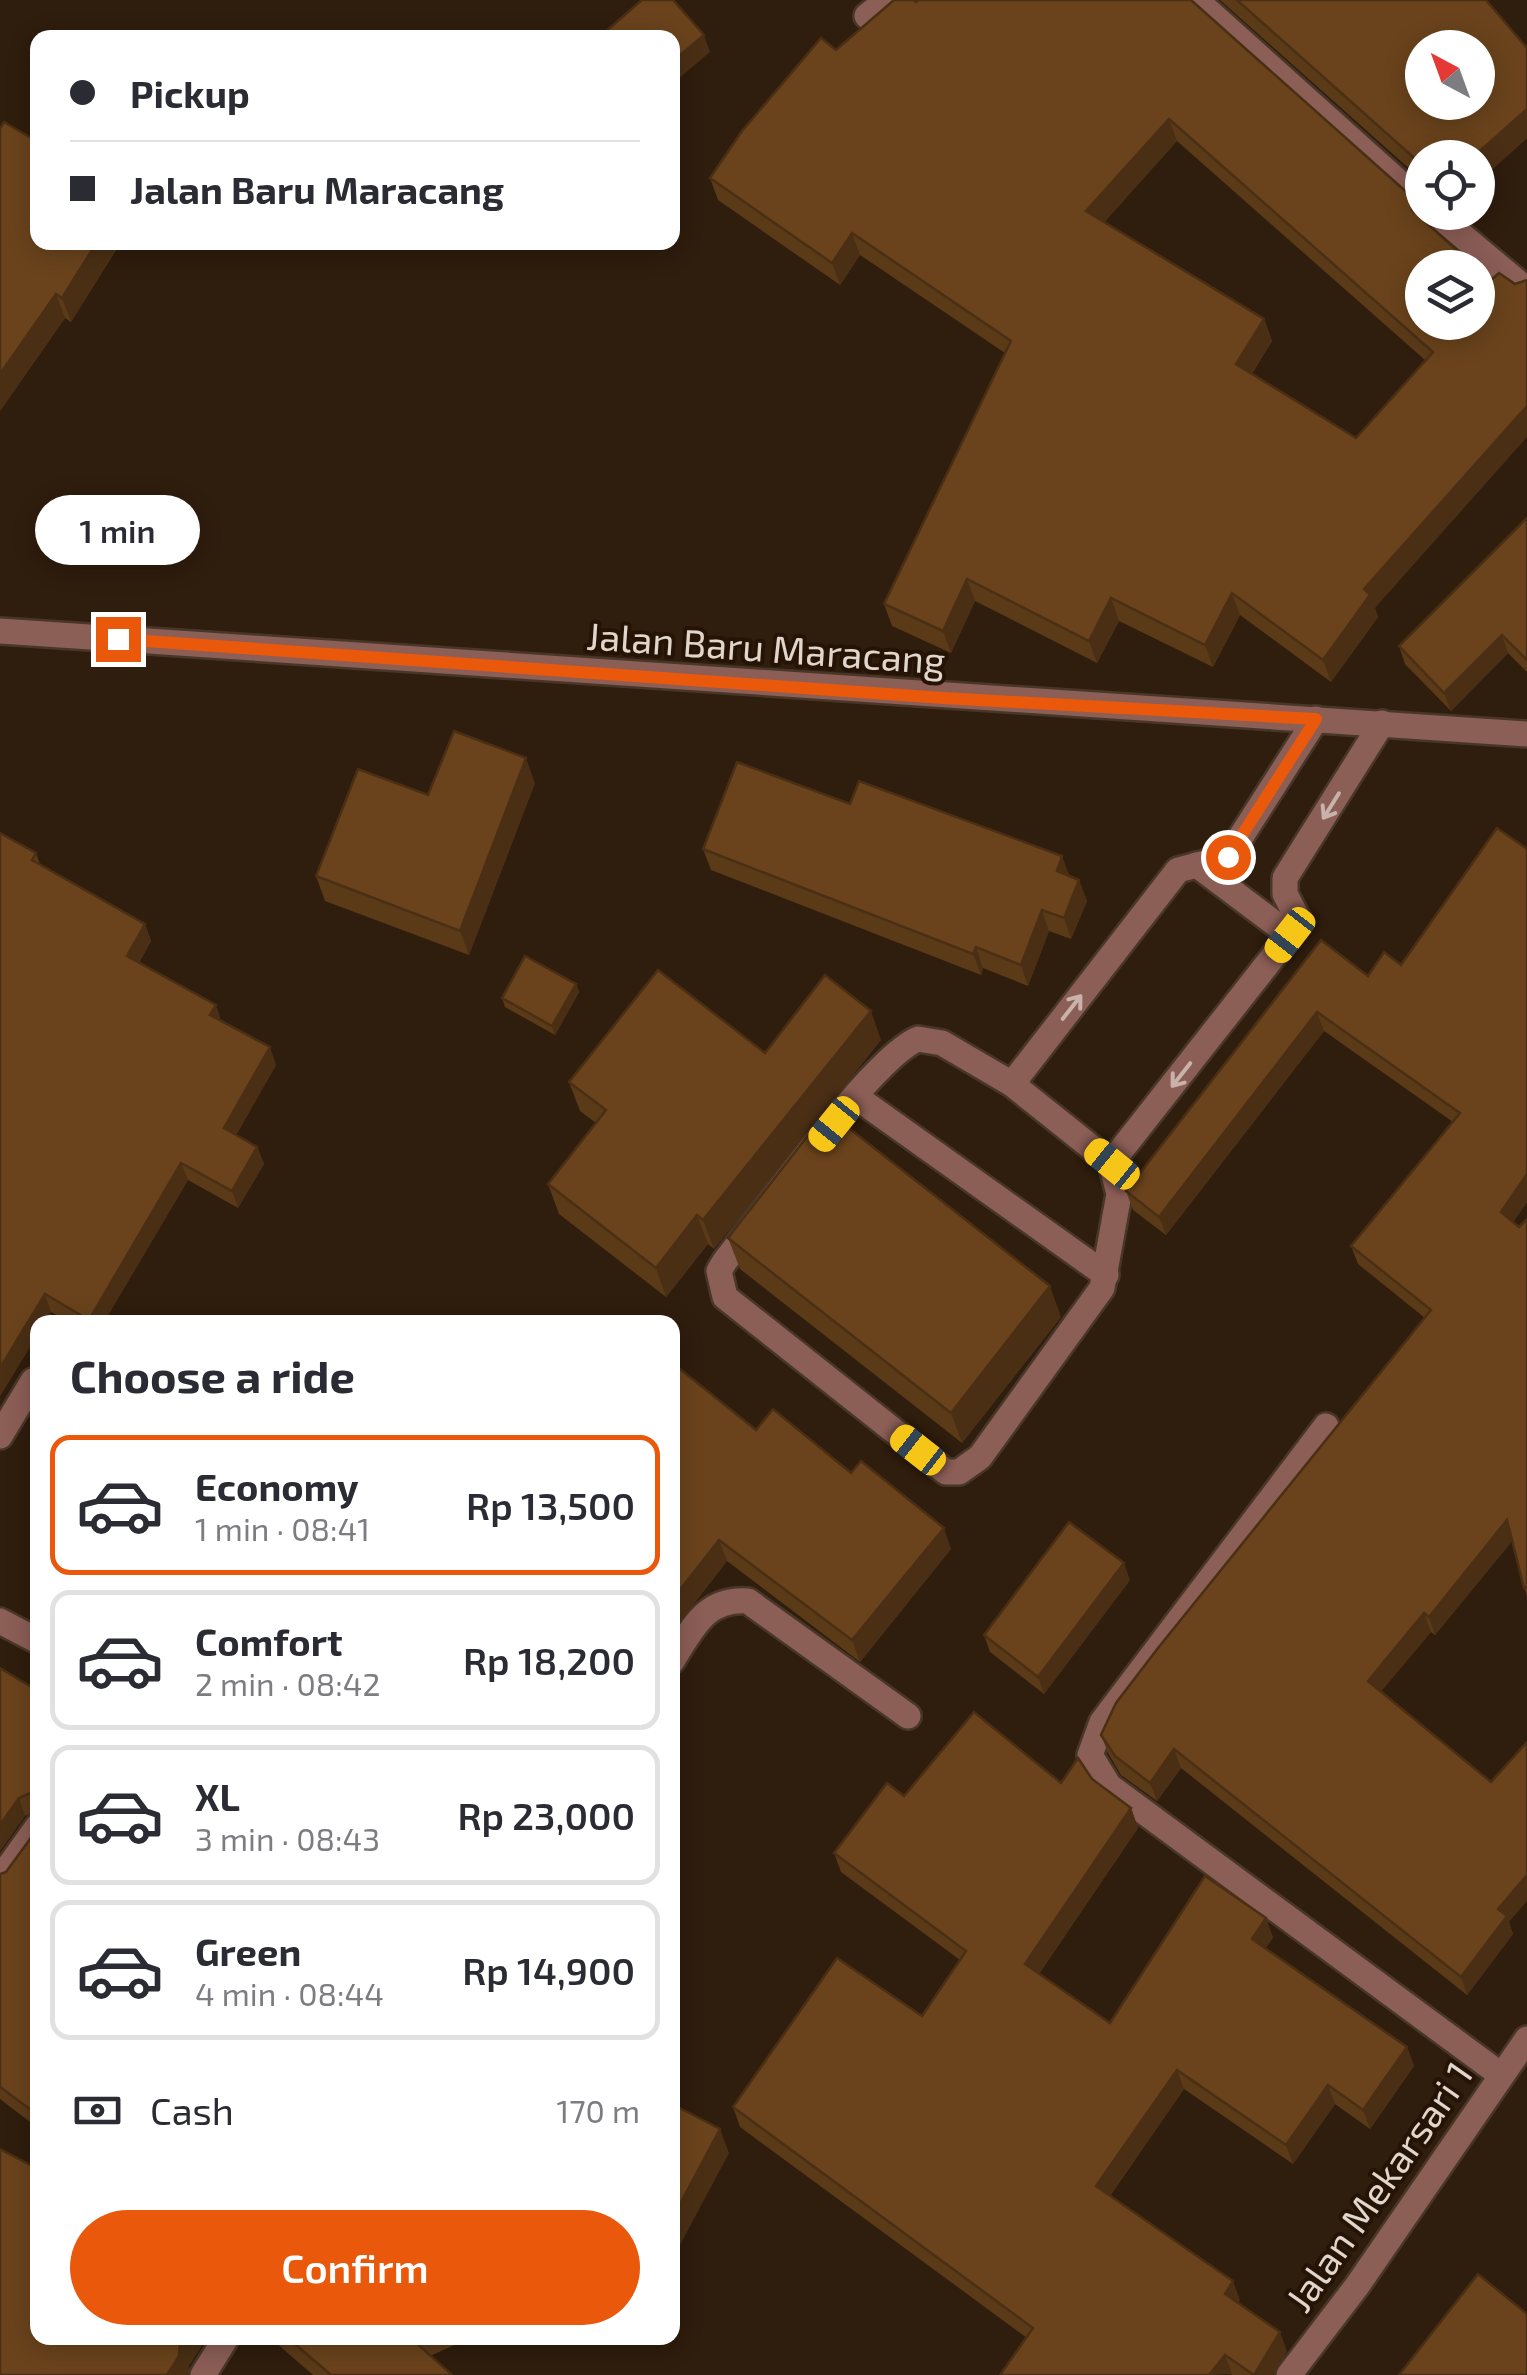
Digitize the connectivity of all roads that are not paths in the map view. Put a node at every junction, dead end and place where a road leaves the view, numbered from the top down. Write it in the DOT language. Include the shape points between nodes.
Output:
graph roads {
  1 [pos="888,0"];
  2 [pos="1196,0"];
  3 [pos="866,16"];
  4 [pos="1405,188"];
  5 [pos="1455,230"];
  6 [pos="1527,290"];
  7 [pos="0,630"];
  8 [pos="1316,719"];
  9 [pos="1382,724"];
  10 [pos="1527,734"];
  11 [pos="1197,866"];
  12 [pos="1290,935"];
  13 [pos="1012,1084"];
  14 [pos="856,1097"];
  15 [pos="1112,1164"];
  16 [pos="1106,1275"];
  17 [pos="30,1384"];
  18 [pos="1326,1426"];
  19 [pos="0,1436"];
  20 [pos="0,1621"];
  21 [pos="30,1638"];
  22 [pos="680,1650"];
  23 [pos="908,1716"];
  24 [pos="30,1837"];
  25 [pos="0,1879"];
  26 [pos="1527,2039"];
  27 [pos="1500,2075"];
  28 [pos="222,2345"];
  29 [pos="203,2375"];
  30 [pos="1289,2375"];
  1 -- 3 [label="street"];
  2 -- 4 [label="street"];
  5 -- 6 [label="street"];
  7 -- 8 [label="street, Jalan Baru Maracang"];
  8 -- 9 [label="street, Jalan Baru Maracang"];
  8 -- 11 [label="street" via="1235,850"];
  9 -- 10 [label="street, Jalan Baru Maracang"];
  9 -- 12 [label="street, one-way" via="1285,878 1298,919"];
  11 -- 12 [label="street"];
  13 -- 11 [label="street, one-way" via="1178,870"];
  12 -- 15 [label="street, one-way"];
  13 -- 14 [label="street" via="942,1043 918,1038 900,1046"];
  13 -- 15 [label="street"];
  14 -- 16 [label="street"];
  14 -- 16 [label="street" via="725,1261 719,1283 725,1298 946,1472 959,1472 980,1457"];
  15 -- 16 [label="street" via="1119,1194"];
  17 -- 19 [label="street"];
  18 -- 27 [label="street" via="1102,1722 1090,1754 1109,1786"];
  20 -- 21 [label="street"];
  22 -- 23 [label="street" via="712,1605 748,1600"];
  24 -- 25 [label="street"];
  26 -- 27 [label="street, Jalan Mekarsari 1"];
  27 -- 30 [label="street, Jalan Mekarsari 1"];
  28 -- 29 [label="street"];
}
